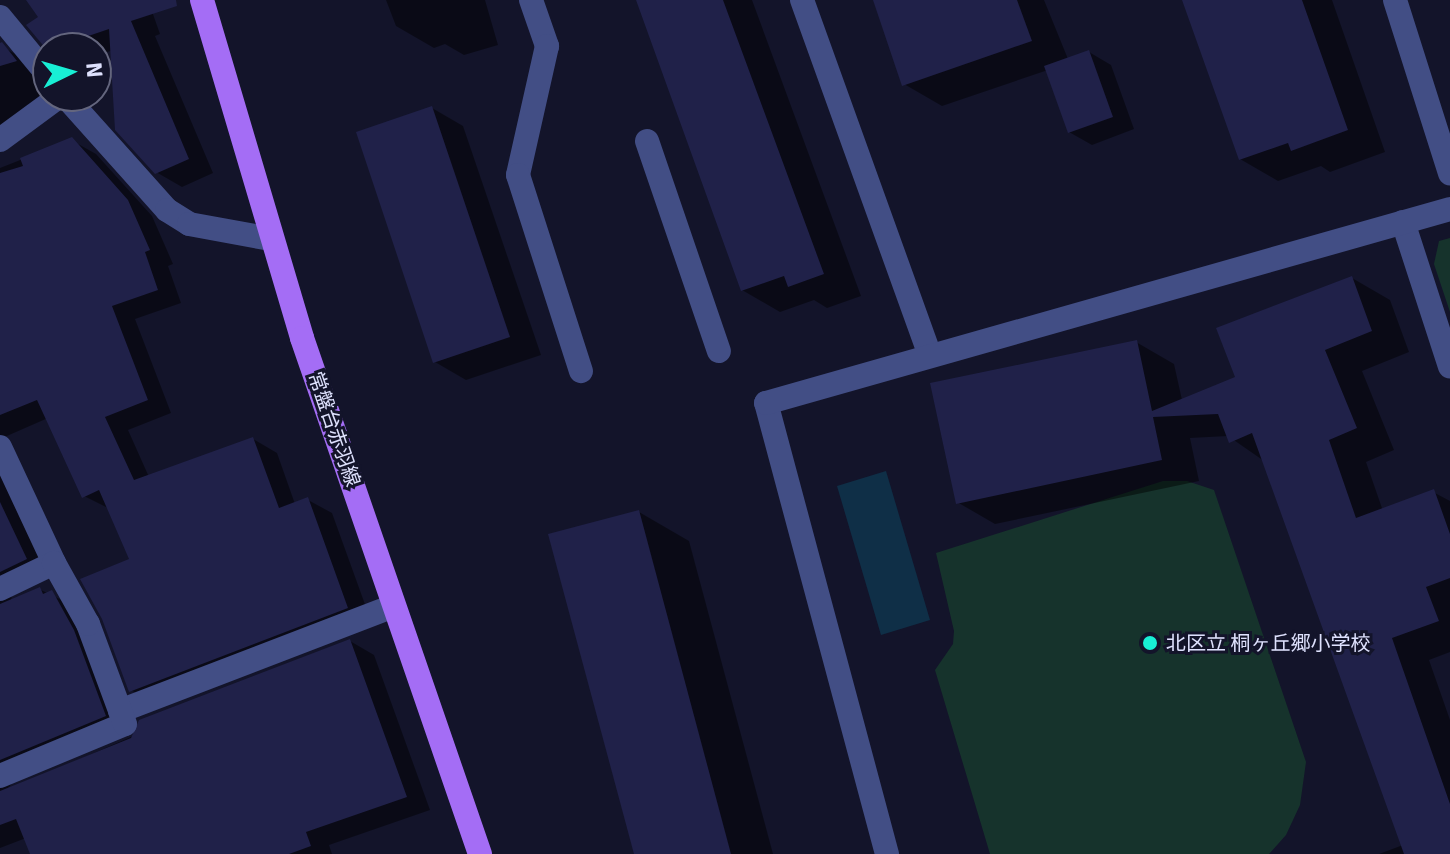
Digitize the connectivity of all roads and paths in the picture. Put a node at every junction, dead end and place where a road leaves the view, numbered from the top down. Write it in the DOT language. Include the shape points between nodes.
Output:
graph roads {
  1 [pos="202,0"];
  2 [pos="531,0"];
  3 [pos="802,0"];
  4 [pos="1395,0"];
  5 [pos="0,17"];
  6 [pos="32,56"];
  7 [pos="40,112"];
  8 [pos="78,112"];
  9 [pos="0,140"];
  10 [pos="647,141"];
  11 [pos="1450,173"];
  12 [pos="1450,209"];
  13 [pos="1403,222"];
  14 [pos="271,239"];
  15 [pos="719,351"];
  16 [pos="930,355"];
  17 [pos="1450,367"];
  18 [pos="581,371"];
  19 [pos="0,447"];
  20 [pos="54,563"];
  21 [pos="0,589"];
  22 [pos="394,606"];
  23 [pos="120,711"];
  24 [pos="0,776"];
  25 [pos="480,854"];
  26 [pos="887,854"];
  1 -- 14 [label="main road, 常盤台赤羽線"];
  2 -- 18 [label="street" via="547,46 518,175"];
  3 -- 16 [label="street"];
  4 -- 11 [label="street"];
  5 -- 6 [label="street"];
  7 -- 9 [label="street"];
  8 -- 14 [label="street" via="167,210 189,224"];
  10 -- 15 [label="street"];
  12 -- 13 [label="street"];
  13 -- 16 [label="street"];
  13 -- 17 [label="street"];
  14 -- 22 [label="main road, 常盤台赤羽線"];
  16 -- 26 [label="street" via="766,403"];
  19 -- 20 [label="street"];
  20 -- 21 [label="street"];
  20 -- 23 [label="street" via="88,624"];
  22 -- 23 [label="street"];
  22 -- 25 [label="main road, 常盤台赤羽線"];
  23 -- 24 [label="street" via="125,724"];
}
